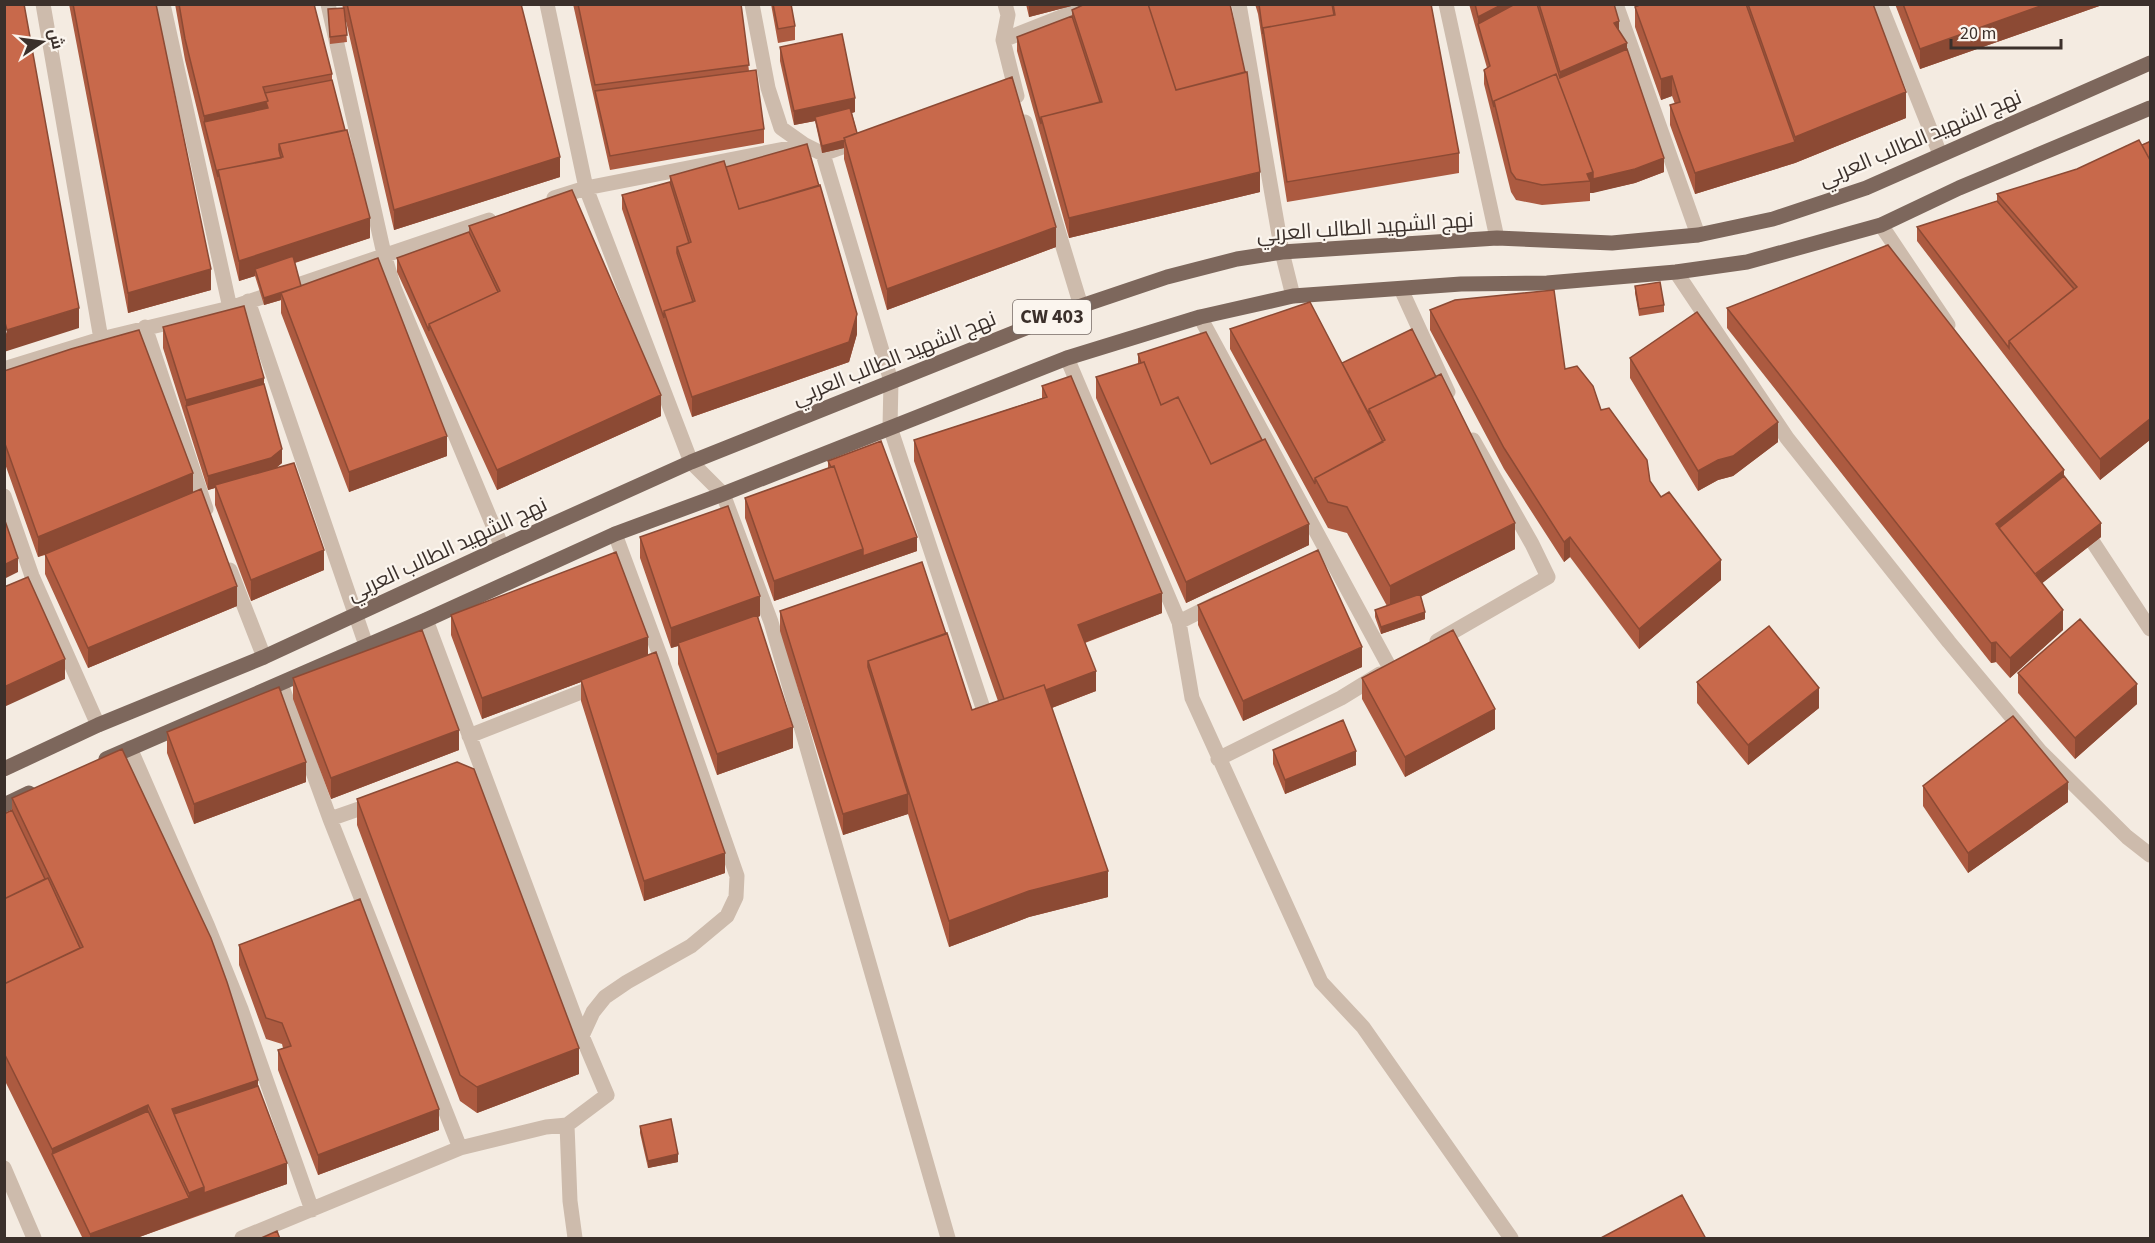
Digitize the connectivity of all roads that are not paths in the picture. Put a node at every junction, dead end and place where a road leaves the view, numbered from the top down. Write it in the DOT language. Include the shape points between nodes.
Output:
graph roads {
  1 [pos="43,4"];
  2 [pos="163,4"];
  3 [pos="328,4"];
  4 [pos="547,4"];
  5 [pos="752,4"];
  6 [pos="1005,4"];
  7 [pos="1094,4"];
  8 [pos="1239,4"];
  9 [pos="1446,4"];
  10 [pos="1616,4"];
  11 [pos="1880,4"];
  12 [pos="1003,40"];
  13 [pos="2151,63"];
  14 [pos="2151,108"];
  15 [pos="865,139"];
  16 [pos="805,145"];
  17 [pos="823,154"];
  18 [pos="1940,154"];
  19 [pos="586,188"];
  20 [pos="542,203"];
  21 [pos="508,214"];
  22 [pos="1881,225"];
  23 [pos="1698,235"];
  24 [pos="1497,238"];
  25 [pos="1282,252"];
  26 [pos="384,254"];
  27 [pos="1676,272"];
  28 [pos="1401,289"];
  29 [pos="1293,296"];
  30 [pos="248,301"];
  31 [pos="1081,306"];
  32 [pos="230,308"];
  33 [pos="1200,317"];
  34 [pos="145,327"];
  35 [pos="1954,333"];
  36 [pos="101,339"];
  37 [pos="1066,358"];
  38 [pos="4,369"];
  39 [pos="891,381"];
  40 [pos="1454,404"];
  41 [pos="1464,425"];
  42 [pos="890,428"];
  43 [pos="691,462"];
  44 [pos="723,494"];
  45 [pos="4,496"];
  46 [pos="2072,510"];
  47 [pos="211,520"];
  48 [pos="615,534"];
  49 [pos="502,547"];
  50 [pos="223,551"];
  51 [pos="1231,596"];
  52 [pos="356,614"];
  53 [pos="426,620"];
  54 [pos="1179,622"];
  55 [pos="2151,629"];
  56 [pos="366,645"];
  57 [pos="1419,651"];
  58 [pos="264,657"];
  59 [pos="608,681"];
  60 [pos="280,684"];
  61 [pos="986,717"];
  62 [pos="98,725"];
  63 [pos="469,736"];
  64 [pos="130,748"];
  65 [pos="1218,759"];
  66 [pos="88,767"];
  67 [pos="4,769"];
  68 [pos="46,786"];
  69 [pos="394,796"];
  70 [pos="4,805"];
  71 [pos="330,819"];
  72 [pos="2151,855"];
  73 [pos="582,1036"];
  74 [pos="567,1125"];
  75 [pos="460,1148"];
  76 [pos="4,1168"];
  77 [pos="312,1210"];
  78 [pos="34,1239"];
  79 [pos="242,1239"];
  80 [pos="575,1239"];
  81 [pos="948,1239"];
  82 [pos="1511,1239"];
  1 -- 36 [label="street"];
  2 -- 32 [label="street"];
  3 -- 26 [label="street"];
  4 -- 19 [label="street"];
  5 -- 16 [label="street" via="768,88 781,128"];
  6 -- 12 [label="street" via="1008,15"];
  7 -- 12 [label="street"];
  8 -- 25 [label="street"];
  9 -- 24 [label="street"];
  10 -- 23 [label="street"];
  11 -- 18 [label="street"];
  12 -- 31 [label="street" via="1007,82"];
  13 -- 18 [label="main road, نهج الشهيد الطالب العربي / CW 403"];
  14 -- 22 [label="main road, CW 403"];
  15 -- 17 [label="street"];
  16 -- 17 [label="street"];
  16 -- 19 [label="street"];
  17 -- 39 [label="street"];
  18 -- 23 [label="main road, نهج الشهيد الطالب العربي / CW 403" via="1866,188 1773,219"];
  19 -- 20 [label="street"];
  19 -- 43 [label="street"];
  21 -- 26 [label="street"];
  22 -- 27 [label="main road, CW 403" via="1747,262"];
  22 -- 35 [label="street"];
  23 -- 24 [label="main road, نهج الشهيد الطالب العربي / CW 403" via="1612,243"];
  24 -- 25 [label="main road, نهج الشهيد الطالب العربي / CW 403"];
  25 -- 29 [label="street"];
  25 -- 31 [label="main road, نهج الشهيد الطالب العربي / CW 403" via="1227,261"];
  26 -- 30 [label="street"];
  26 -- 49 [label="street" via="394,288"];
  27 -- 28 [label="main road, CW 403" via="1547,283"];
  27 -- 72 [label="street" via="1787,438 1949,642 2040,751 2127,837"];
  28 -- 29 [label="main road, CW 403"];
  28 -- 40 [label="street"];
  29 -- 33 [label="main road, CW 403"];
  30 -- 32 [label="street"];
  30 -- 52 [label="street"];
  31 -- 39 [label="main road, نهج الشهيد الطالب العربي / CW 403"];
  32 -- 34 [label="street"];
  33 -- 37 [label="main road, CW 403"];
  33 -- 65 [label="street" via="1320,552 1395,665 1341,698"];
  34 -- 36 [label="street"];
  34 -- 47 [label="street"];
  36 -- 38 [label="street"];
  37 -- 42 [label="main road, CW 403"];
  37 -- 54 [label="street"];
  39 -- 42 [label="street"];
  39 -- 43 [label="main road, نهج الشهيد الطالب العربي / CW 403"];
  41 -- 57 [label="street" via="1548,578"];
  42 -- 44 [label="main road, CW 403"];
  42 -- 61 [label="street" via="930,567"];
  43 -- 44 [label="street"];
  43 -- 49 [label="main road, نهج الشهيد الطالب العربي / CW 403"];
  44 -- 48 [label="main road, CW 403"];
  44 -- 81 [label="street" via="771,622"];
  45 -- 62 [label="street" via="27,578"];
  46 -- 55 [label="street"];
  48 -- 53 [label="main road, CW 403"];
  48 -- 73 [label="street" via="737,876 736,897 727,916 691,946 605,997"];
  49 -- 52 [label="main road, نهج الشهيد الطالب العربي / CW 403"];
  50 -- 58 [label="street"];
  51 -- 54 [label="street"];
  52 -- 56 [label="street"];
  52 -- 58 [label="main road, نهج الشهيد الطالب العربي / CW 403"];
  53 -- 56 [label="main road, CW 403"];
  53 -- 63 [label="street"];
  54 -- 65 [label="street" via="1192,698"];
  56 -- 60 [label="main road, CW 403"];
  58 -- 62 [label="main road, نهج الشهيد الطالب العربي / CW 403"];
  59 -- 63 [label="street"];
  60 -- 64 [label="main road, CW 403"];
  60 -- 71 [label="street"];
  62 -- 67 [label="main road, نهج الشهيد الطالب العربي / CW 403"];
  63 -- 73 [label="street" via="474,766"];
  64 -- 66 [label="main road, CW 403"];
  64 -- 77 [label="street" via="237,999"];
  65 -- 82 [label="street" via="1321,982 1363,1027"];
  68 -- 70 [label="main road"];
  69 -- 71 [label="street"];
  71 -- 75 [label="street"];
  73 -- 74 [label="street" via="607,1095"];
  74 -- 75 [label="street"];
  74 -- 80 [label="street"];
  75 -- 77 [label="street"];
  76 -- 78 [label="street"];
  77 -- 79 [label="street"];
}
